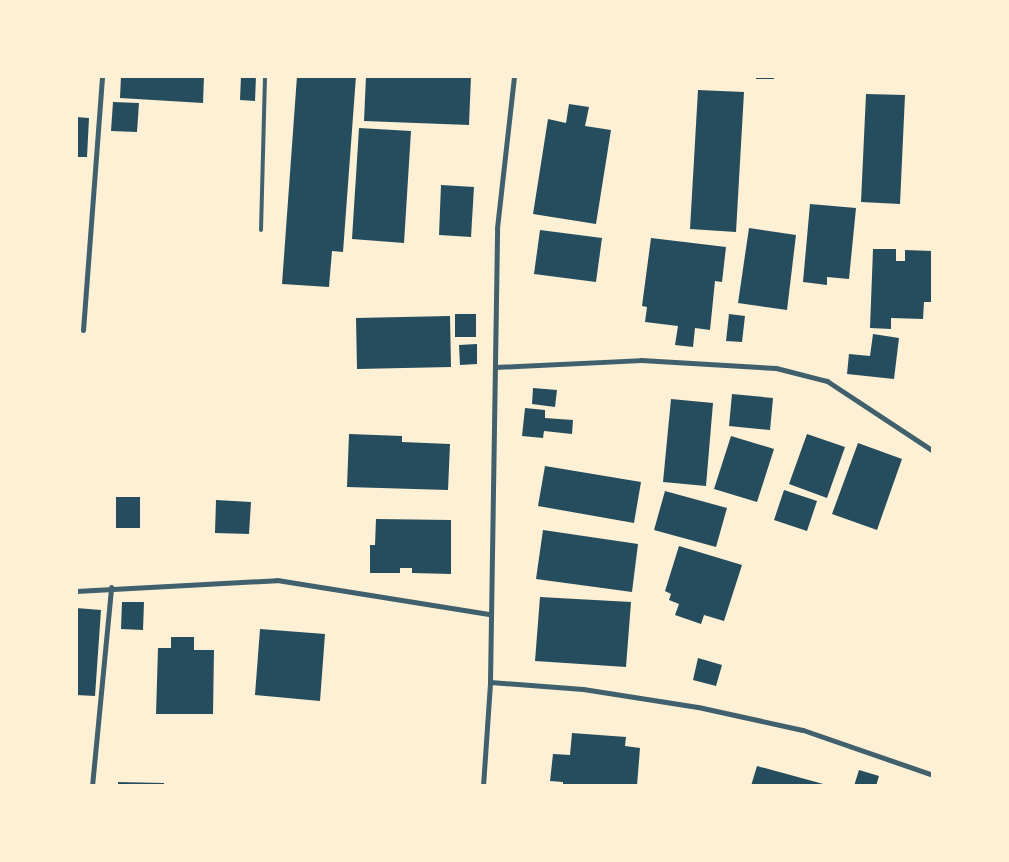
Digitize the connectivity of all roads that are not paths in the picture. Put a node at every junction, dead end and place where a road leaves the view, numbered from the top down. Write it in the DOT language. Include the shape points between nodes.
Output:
graph roads {
  1 [pos="102,76"];
  2 [pos="265,76"];
  3 [pos="514,76"];
  4 [pos="261,230"];
  5 [pos="83,330"];
  6 [pos="495,367"];
  7 [pos="933,451"];
  8 [pos="110,587"];
  9 [pos="76,591"];
  10 [pos="490,614"];
  11 [pos="490,682"];
  12 [pos="933,774"];
  13 [pos="92,786"];
  14 [pos="483,786"];
  1 -- 5 [label="street"];
  2 -- 4 [label="lane"];
  3 -- 6 [label="street" via="498,228"];
  6 -- 7 [label="street" via="641,360 776,368 827,381"];
  6 -- 10 [label="street"];
  8 -- 9 [label="street"];
  8 -- 10 [label="street" via="277,580"];
  8 -- 13 [label="street"];
  10 -- 11 [label="street"];
  11 -- 12 [label="street" via="583,689 698,707 803,730"];
  11 -- 14 [label="street"];
}
